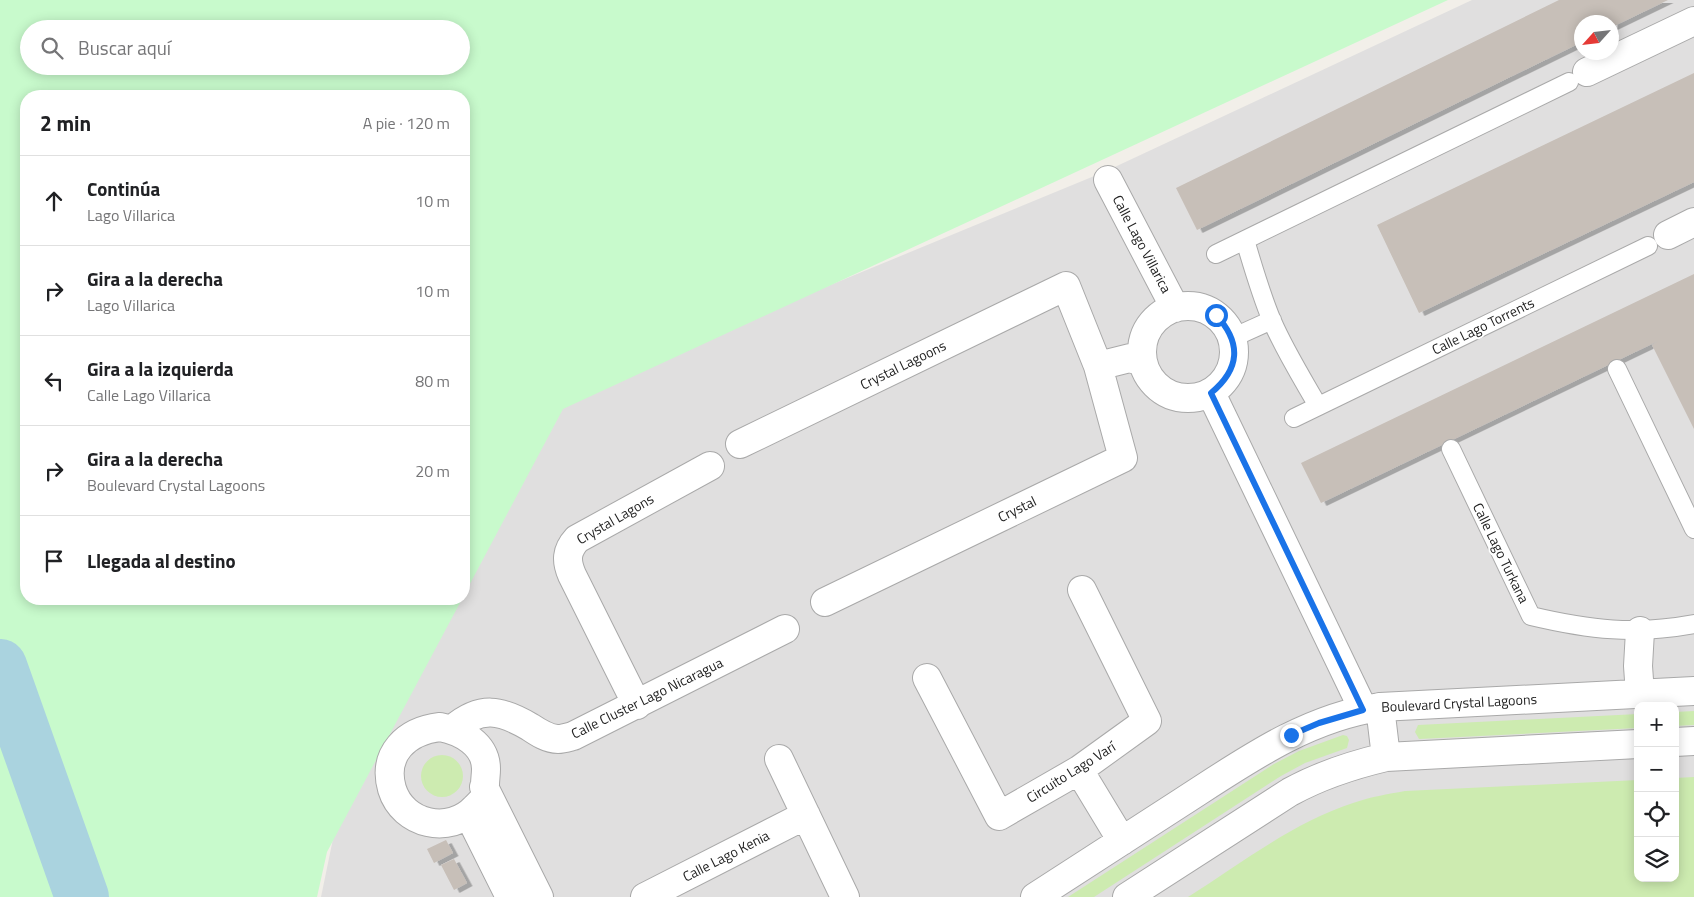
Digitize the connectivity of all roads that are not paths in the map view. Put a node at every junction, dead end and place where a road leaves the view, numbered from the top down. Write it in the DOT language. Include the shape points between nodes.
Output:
graph roads {
  1 [pos="1694,21"];
  2 [pos="1578,77"];
  3 [pos="1108,180"];
  4 [pos="1694,222"];
  5 [pos="1244,240"];
  6 [pos="1658,241"];
  7 [pos="1216,254"];
  8 [pos="1066,286"];
  9 [pos="1175,308"];
  10 [pos="1272,320"];
  11 [pos="1232,338"];
  12 [pos="1143,362"];
  13 [pos="1098,366"];
  14 [pos="1617,369"];
  15 [pos="1211,393"];
  16 [pos="1318,406"];
  17 [pos="1294,418"];
  18 [pos="740,444"];
  19 [pos="1451,449"];
  20 [pos="710,466"];
  21 [pos="1694,529"];
  22 [pos="1082,590"];
  23 [pos="825,602"];
  24 [pos="1694,624"];
  25 [pos="785,629"];
  26 [pos="1640,631"];
  27 [pos="927,678"];
  28 [pos="1694,691"];
  29 [pos="1640,694"];
  30 [pos="637,705"];
  31 [pos="1372,708"];
  32 [pos="453,729"];
  33 [pos="1694,741"];
  34 [pos="1679,742"];
  35 [pos="1634,744"];
  36 [pos="1386,757"];
  37 [pos="779,759"];
  38 [pos="1079,770"];
  39 [pos="484,787"];
  40 [pos="468,814"];
  41 [pos="806,815"];
  42 [pos="1122,841"];
  43 [pos="510,897"];
  44 [pos="539,897"];
  45 [pos="645,897"];
  46 [pos="845,897"];
  47 [pos="1035,897"];
  48 [pos="1127,897"];
  1 -- 2 [label="street"];
  2 -- 5 [label="lane"];
  3 -- 9 [label="street, Calle Lago Villarica"];
  4 -- 6 [label="street"];
  5 -- 7 [label="lane"];
  5 -- 10 [label="lane"];
  6 -- 16 [label="lane, Calle Lago Torrents"];
  8 -- 13 [label="street, Crystal"];
  8 -- 18 [label="street, Crystal Lagoons"];
  9 -- 11 [label="street" via="1203,308 1226,325"];
  9 -- 12 [label="street" via="1152,323 1145,335"];
  10 -- 11 [label="lane"];
  10 -- 16 [label="lane"];
  11 -- 15 [label="street" via="1234,354 1231,369 1223,383"];
  12 -- 13 [label="street" via="1130,358"];
  12 -- 15 [label="street" via="1150,378 1170,394 1195,398"];
  13 -- 23 [label="street, Crystal" via="1123,458"];
  14 -- 21 [label="lane"];
  15 -- 31 [label="street"];
  16 -- 17 [label="lane, Calle Lago Torrents"];
  19 -- 26 [label="lane, Calle Lago Turkana" via="1531,616 1604,630"];
  20 -- 30 [label="street, Crystal Lagons" via="577,539 567,556 572,576"];
  22 -- 38 [label="street, Circuito Lago Varí" via="1148,721"];
  24 -- 26 [label="lane, Calle Lago Turkana"];
  25 -- 30 [label="street, Calle Cluster Lago Nicaragua"];
  26 -- 29 [label="street"];
  27 -- 38 [label="street, Circuito Lago Varí" via="999,816"];
  28 -- 29 [label="street, Boulevard Crystal Lagoons"];
  29 -- 31 [label="street, Boulevard Crystal Lagoons"];
  30 -- 32 [label="street, Calle Cluster Lago Nicaragua" via="573,736 558,739 498,713 472,716"];
  31 -- 36 [label="street"];
  31 -- 42 [label="street, Boulevard Crystal Lagoons" via="1319,723 1265,748"];
  32 -- 39 [label="street" via="465,735 482,755 486,768"];
  32 -- 40 [label="street" via="425,728 402,743 394,754 390,782 402,808 425,823 453,822"];
  33 -- 34 [label="street"];
  35 -- 36 [label="street"];
  36 -- 48 [label="street" via="1312,780"];
  37 -- 41 [label="street"];
  38 -- 42 [label="street"];
  39 -- 40 [label="street" via="485,797"];
  39 -- 44 [label="street"];
  40 -- 43 [label="street"];
  41 -- 45 [label="street, Calle Lago Kenia"];
  41 -- 46 [label="street"];
  42 -- 47 [label="street, Boulevard Crystal Lagoons"];
}
